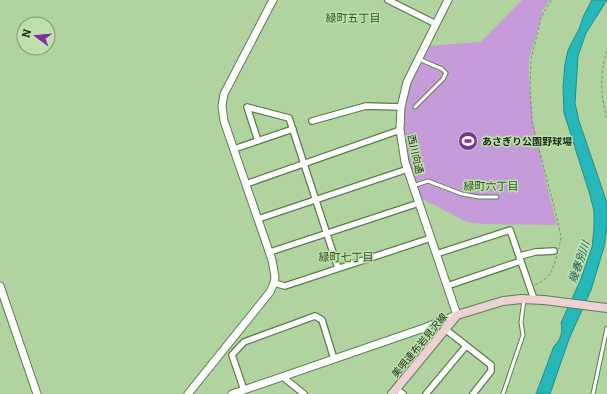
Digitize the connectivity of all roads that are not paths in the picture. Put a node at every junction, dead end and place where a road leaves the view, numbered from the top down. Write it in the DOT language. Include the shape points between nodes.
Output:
graph roads {
  1 [pos="273,0"];
  2 [pos="388,0"];
  3 [pos="448,0"];
  4 [pos="436,24"];
  5 [pos="419,59"];
  6 [pos="401,107"];
  7 [pos="415,108"];
  8 [pos="312,121"];
  9 [pos="293,129"];
  10 [pos="400,130"];
  11 [pos="258,141"];
  12 [pos="234,149"];
  13 [pos="304,163"];
  14 [pos="408,168"];
  15 [pos="246,184"];
  16 [pos="413,186"];
  17 [pos="497,197"];
  18 [pos="316,199"];
  19 [pos="419,203"];
  20 [pos="258,219"];
  21 [pos="327,234"];
  22 [pos="431,238"];
  23 [pos="554,251"];
  24 [pos="270,252"];
  25 [pos="436,254"];
  26 [pos="520,258"];
  27 [pos="338,268"];
  28 [pos="274,284"];
  29 [pos="0,286"];
  30 [pos="447,286"];
  31 [pos="524,299"];
  32 [pos="534,299"];
  33 [pos="604,307"];
  34 [pos="457,315"];
  35 [pos="607,328"];
  36 [pos="445,329"];
  37 [pos="466,346"];
  38 [pos="334,359"];
  39 [pos="283,377"];
  40 [pos="239,392"];
  41 [pos="397,392"];
  42 [pos="37,394"];
  43 [pos="188,394"];
  44 [pos="304,394"];
  45 [pos="426,394"];
  46 [pos="473,394"];
  47 [pos="503,394"];
  48 [pos="592,394"];
  1 -- 12 [label="street" via="224,94 222,116"];
  2 -- 4 [label="street"];
  3 -- 4 [label="street, 西川向通"];
  4 -- 5 [label="street, 西川向通"];
  5 -- 6 [label="street, 西川向通" via="407,82"];
  5 -- 7 [label="lane" via="446,73"];
  6 -- 8 [label="street" via="366,106"];
  6 -- 10 [label="street, 西川向通"];
  9 -- 11 [label="street"];
  9 -- 11 [label="street" via="289,118 247,108"];
  9 -- 13 [label="street"];
  10 -- 13 [label="street"];
  10 -- 14 [label="street, 西川向通"];
  11 -- 12 [label="street"];
  12 -- 15 [label="street"];
  13 -- 15 [label="street"];
  13 -- 18 [label="street"];
  14 -- 16 [label="street, 西川向通"];
  14 -- 18 [label="street"];
  15 -- 20 [label="street"];
  16 -- 17 [label="lane" via="428,181 462,194"];
  16 -- 19 [label="street, 西川向通"];
  18 -- 20 [label="street"];
  18 -- 21 [label="street"];
  19 -- 21 [label="street"];
  19 -- 22 [label="street, 西川向通"];
  20 -- 24 [label="street"];
  21 -- 24 [label="street"];
  21 -- 27 [label="street"];
  22 -- 25 [label="street, 西川向通"];
  22 -- 27 [label="street"];
  23 -- 26 [label="street" via="535,252"];
  24 -- 28 [label="street" via="275,269"];
  25 -- 26 [label="street" via="510,230"];
  25 -- 30 [label="street, 西川向通"];
  26 -- 30 [label="street"];
  26 -- 32 [label="street"];
  27 -- 28 [label="street" via="285,286"];
  28 -- 43 [label="street"];
  29 -- 42 [label="street"];
  30 -- 34 [label="street, 西川向通"];
  31 -- 32 [label="main road, 美唄達布岩見沢線"];
  31 -- 34 [label="main road, 美唄達布岩見沢線" via="503,301"];
  31 -- 47 [label="lane" via="521,322 523,335"];
  32 -- 33 [label="main road, 美唄達布岩見沢線"];
  34 -- 36 [label="main road, 美唄達布岩見沢線"];
  34 -- 38 [label="street"];
  35 -- 48 [label="lane"];
  36 -- 37 [label="street"];
  36 -- 41 [label="main road, 美唄達布岩見沢線"];
  37 -- 45 [label="street"];
  37 -- 46 [label="street" via="491,365 491,371"];
  38 -- 39 [label="street"];
  38 -- 40 [label="street" via="322,320 315,316 244,342 232,355"];
  39 -- 40 [label="street"];
  39 -- 44 [label="street"];
}
